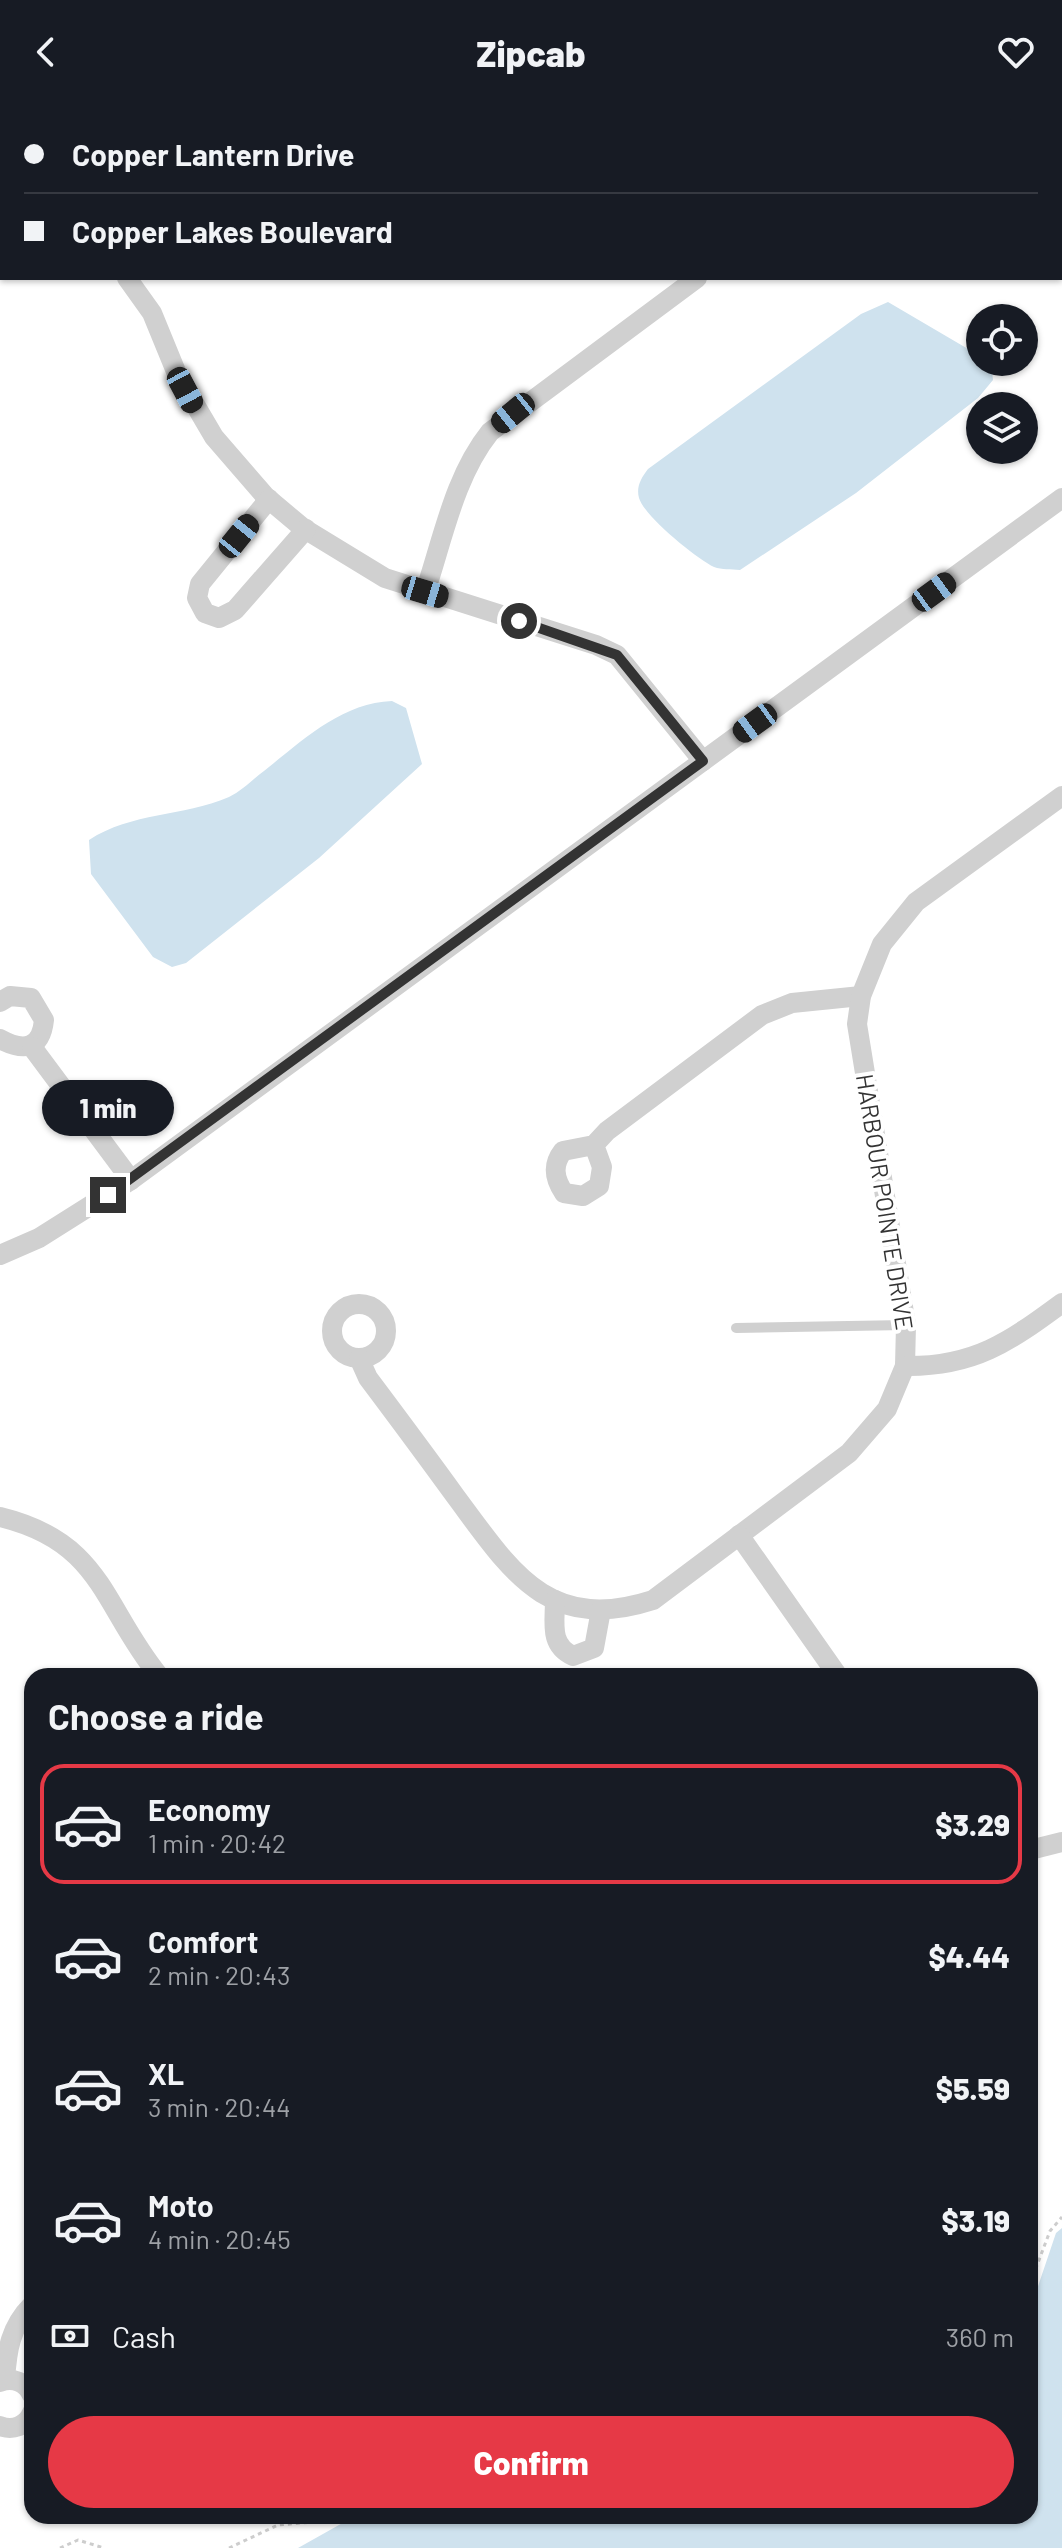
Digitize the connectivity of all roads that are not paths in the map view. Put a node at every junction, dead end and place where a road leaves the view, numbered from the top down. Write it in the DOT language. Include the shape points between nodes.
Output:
graph roads {
  1 [pos="128,280"];
  2 [pos="694,280"];
  3 [pos="1062,498"];
  4 [pos="269,499"];
  5 [pos="306,529"];
  6 [pos="425,592"];
  7 [pos="703,761"];
  8 [pos="1062,796"];
  9 [pos="861,996"];
  10 [pos="0,1002"];
  11 [pos="0,1039"];
  12 [pos="32,1047"];
  13 [pos="594,1145"];
  14 [pos="131,1180"];
  15 [pos="0,1255"];
  16 [pos="1062,1303"];
  17 [pos="906,1325"];
  18 [pos="736,1328"];
  19 [pos="359,1358"];
  20 [pos="905,1366"];
  21 [pos="0,1517"];
  22 [pos="739,1535"];
  23 [pos="555,1600"];
  24 [pos="601,1610"];
  25 [pos="154,1668"];
  26 [pos="832,1668"];
  27 [pos="1062,1842"];
  28 [pos="1038,1848"];
  29 [pos="24,2314"];
  30 [pos="3,2381"];
  31 [pos="24,2384"];
  32 [pos="24,2424"];
  33 [pos="0,2426"];
  1 -- 4 [label="street" via="152,313 200,416"];
  2 -- 6 [label="street" via="490,432 463,479"];
  3 -- 7 [label="street"];
  4 -- 5 [label="street"];
  4 -- 5 [label="street" via="200,584 197,598 205,613 219,618 235,610"];
  5 -- 6 [label="street" via="385,578"];
  6 -- 7 [label="street" via="617,655"];
  7 -- 14 [label="street"];
  8 -- 9 [label="street, HARBOUR POINTE DRIVE" via="916,902 882,944"];
  9 -- 13 [label="street" via="792,1003 762,1015"];
  9 -- 17 [label="street, HARBOUR POINTE DRIVE" via="857,1024"];
  10 -- 12 [label="street" via="10,996 31,998 43,1014 40,1040"];
  11 -- 12 [label="street" via="19,1048"];
  12 -- 14 [label="street"];
  14 -- 15 [label="street" via="39,1238"];
  16 -- 20 [label="street" via="1005,1345 973,1359"];
  17 -- 18 [label="lane"];
  17 -- 20 [label="street, HARBOUR POINTE DRIVE"];
  19 -- 23 [label="street, HARBOUR POINTE DRIVE" via="368,1378 501,1558 518,1577"];
  20 -- 22 [label="street, HARBOUR POINTE DRIVE" via="887,1409 849,1453"];
  21 -- 25 [label="street" via="39,1531 76,1553 105,1588"];
  22 -- 24 [label="street, HARBOUR POINTE DRIVE" via="653,1600"];
  22 -- 26 [label="street"];
  23 -- 24 [label="street, HARBOUR POINTE DRIVE"];
  23 -- 24 [label="street" via="555,1637 562,1651 573,1656 594,1648"];
  27 -- 28 [label="street"];
  29 -- 30 [label="street" via="7,2349"];
  30 -- 31 [label="street"];
  32 -- 33 [label="street"];
}
